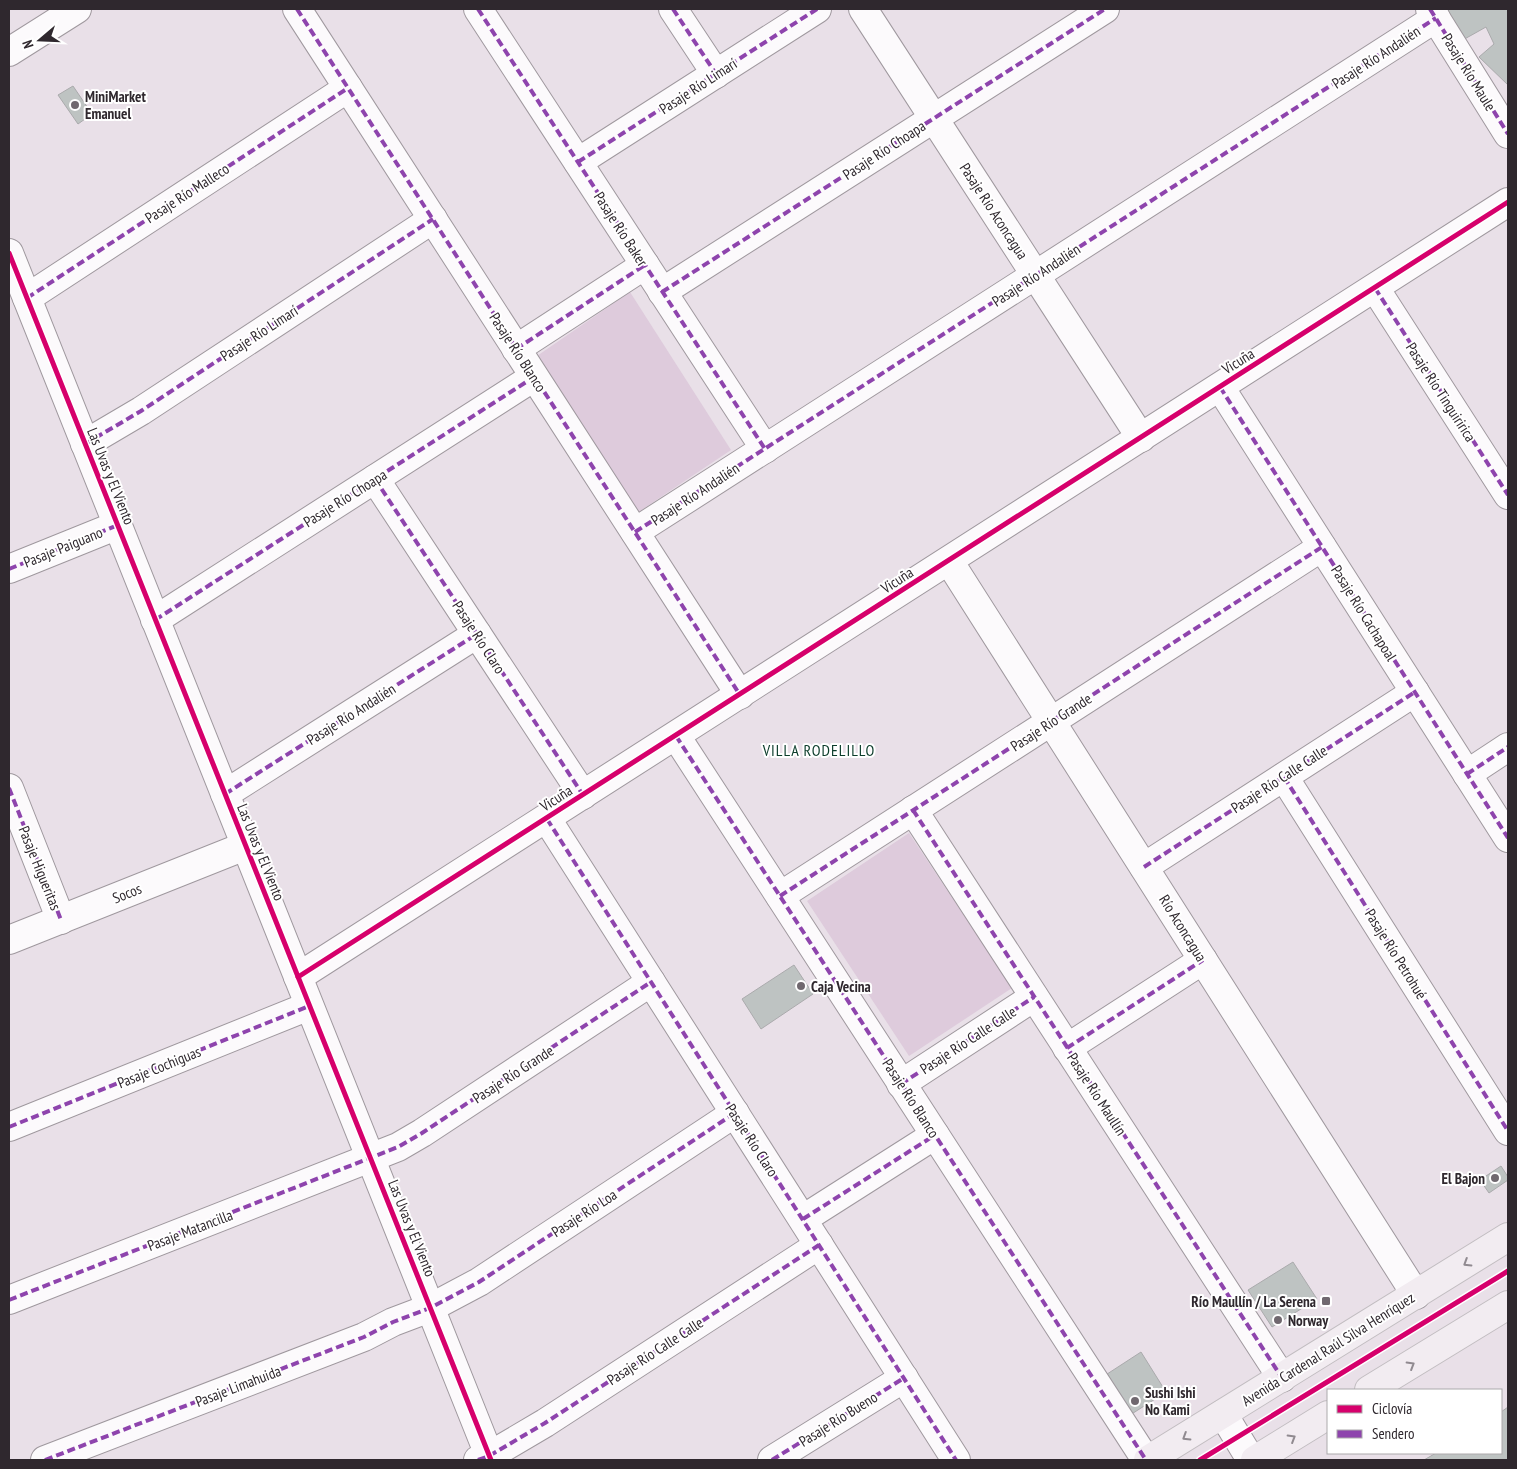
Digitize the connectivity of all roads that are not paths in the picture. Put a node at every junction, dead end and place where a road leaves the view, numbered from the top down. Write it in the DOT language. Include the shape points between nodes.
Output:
graph roads {
  1 [pos="77,9"];
  2 [pos="297,9"];
  3 [pos="478,9"];
  4 [pos="673,9"];
  5 [pos="817,9"];
  6 [pos="863,9"];
  7 [pos="1105,9"];
  8 [pos="1433,14"];
  9 [pos="9,52"];
  10 [pos="716,74"];
  11 [pos="348,88"];
  12 [pos="934,118"];
  13 [pos="1508,134"];
  14 [pos="578,162"];
  15 [pos="1508,202"];
  16 [pos="433,219"];
  17 [pos="9,253"];
  18 [pos="645,265"];
  19 [pos="1035,276"];
  20 [pos="1375,288"];
  21 [pos="662,292"];
  22 [pos="27,298"];
  23 [pos="516,349"];
  24 [pos="534,377"];
  25 [pos="1220,387"];
  26 [pos="1141,438"];
  27 [pos="85,444"];
  28 [pos="765,449"];
  29 [pos="375,479"];
  30 [pos="1508,495"];
  31 [pos="118,525"];
  32 [pos="635,532"];
  33 [pos="1322,547"];
  34 [pos="949,561"];
  35 [pos="9,569"];
  36 [pos="155,620"];
  37 [pos="477,634"];
  38 [pos="1415,692"];
  39 [pos="740,695"];
  40 [pos="1051,721"];
  41 [pos="676,736"];
  42 [pos="1508,746"];
  43 [pos="1467,774"];
  44 [pos="1284,777"];
  45 [pos="9,788"];
  46 [pos="225,794"];
  47 [pos="583,795"];
  48 [pos="913,810"];
  49 [pos="547,819"];
  50 [pos="1508,838"];
  51 [pos="245,846"];
  52 [pos="1144,867"];
  53 [pos="780,896"];
  54 [pos="61,920"];
  55 [pos="9,940"];
  56 [pos="1203,960"];
  57 [pos="298,978"];
  58 [pos="652,982"];
  59 [pos="1034,997"];
  60 [pos="310,1006"];
  61 [pos="1067,1048"];
  62 [pos="901,1084"];
  63 [pos="735,1113"];
  64 [pos="9,1127"];
  65 [pos="1508,1131"];
  66 [pos="935,1135"];
  67 [pos="370,1158"];
  68 [pos="803,1220"];
  69 [pos="1508,1238"];
  70 [pos="819,1245"];
  71 [pos="1416,1295"];
  72 [pos="9,1300"];
  73 [pos="1508,1305"];
  74 [pos="430,1308"];
  75 [pos="904,1378"];
  76 [pos="1282,1378"];
  77 [pos="1371,1389"];
  78 [pos="1224,1414"];
  79 [pos="1327,1416"];
  80 [pos="486,1459"];
  81 [pos="45,1460"];
  82 [pos="772,1460"];
  83 [pos="956,1460"];
  84 [pos="1147,1460"];
  85 [pos="1253,1460"];
  1 -- 9 [label="street"];
  2 -- 11 [label="street, Pasaje Río Blanco"];
  3 -- 14 [label="street, Pasaje Río Baker"];
  4 -- 10 [label="street"];
  5 -- 10 [label="street, Pasaje Río Limarí"];
  6 -- 12 [label="street, Pasaje Río Aconcagua"];
  7 -- 12 [label="street, Pasaje Río Choapa"];
  8 -- 13 [label="street, Pasaje Río Maule"];
  8 -- 19 [label="street, Pasaje Río Andalién"];
  10 -- 14 [label="street, Pasaje Río Limarí"];
  11 -- 16 [label="street, Pasaje Río Blanco"];
  11 -- 22 [label="street, Pasaje Río Malleco"];
  12 -- 19 [label="street, Pasaje Río Aconcagua"];
  12 -- 21 [label="street, Pasaje Río Choapa"];
  14 -- 18 [label="street, Pasaje Río Baker"];
  15 -- 20 [label="street, Vicuña"];
  16 -- 23 [label="street, Pasaje Río Blanco"];
  16 -- 27 [label="street, Pasaje Río Limarí"];
  17 -- 22 [label="street, Las Uvas y El Viento"];
  18 -- 21 [label="street, Pasaje Río Baker"];
  18 -- 23 [label="street"];
  19 -- 26 [label="street, Pasaje Río Aconcagua"];
  19 -- 28 [label="street, Pasaje Río Andalién"];
  20 -- 25 [label="street, Vicuña"];
  20 -- 30 [label="street, Pasaje Río Tinguiririca"];
  21 -- 28 [label="street, Pasaje Río Baker"];
  22 -- 27 [label="street, Las Uvas y El Viento"];
  23 -- 24 [label="street, Pasaje Río Blanco"];
  24 -- 29 [label="street, Pasaje Río Choapa"];
  24 -- 32 [label="street, Pasaje Río Blanco"];
  25 -- 26 [label="street, Vicuña"];
  25 -- 33 [label="street, Pasaje Río Cachapoal"];
  26 -- 34 [label="street, Vicuña"];
  27 -- 31 [label="street, Las Uvas y El Viento"];
  28 -- 32 [label="street, Pasaje Río Andalién"];
  29 -- 36 [label="street, Pasaje Río Choapa"];
  29 -- 37 [label="street, Pasaje Río Claro"];
  31 -- 35 [label="street, Pasaje Paiguano"];
  31 -- 36 [label="street, Las Uvas y El Viento"];
  32 -- 39 [label="street, Pasaje Río Blanco"];
  33 -- 38 [label="street, Pasaje Río Cachapoal"];
  33 -- 40 [label="street, Pasaje Río Grande"];
  34 -- 39 [label="street, Vicuña"];
  34 -- 40 [label="street, Río Aconcagua"];
  36 -- 46 [label="street, Las Uvas y El Viento"];
  37 -- 46 [label="street, Pasaje Río Andalién"];
  37 -- 47 [label="street, Pasaje Río Claro"];
  38 -- 43 [label="street, Pasaje Río Cachapoal"];
  38 -- 44 [label="street, Pasaje Río Calle Calle"];
  39 -- 41 [label="street, Vicuña"];
  40 -- 48 [label="street, Pasaje Río Grande"];
  40 -- 52 [label="street, Río Aconcagua"];
  41 -- 47 [label="street, Vicuña"];
  41 -- 53 [label="street, Pasaje Río Blanco"];
  42 -- 43 [label="street"];
  43 -- 50 [label="street, Pasaje Río Cachapoal"];
  44 -- 52 [label="street, Pasaje Río Calle Calle"];
  44 -- 65 [label="street, Pasaje Río Petrohué"];
  45 -- 54 [label="street, Pasaje Higueritas"];
  46 -- 51 [label="street, Las Uvas y El Viento"];
  47 -- 49 [label="street, Vicuña"];
  48 -- 53 [label="street, Pasaje Río Grande"];
  48 -- 59 [label="street, Pasaje Río Maullín"];
  49 -- 57 [label="street, Vicuña"];
  49 -- 58 [label="street, Pasaje Río Claro"];
  51 -- 54 [label="street, Socos"];
  51 -- 57 [label="street, Las Uvas y El Viento"];
  52 -- 56 [label="street, Río Aconcagua"];
  53 -- 62 [label="street, Pasaje Río Blanco"];
  54 -- 55 [label="street, Socos"];
  56 -- 61 [label="street"];
  56 -- 71 [label="street, Río Aconcagua"];
  57 -- 60 [label="street, Las Uvas y El Viento"];
  58 -- 63 [label="street, Pasaje Río Claro"];
  58 -- 67 [label="street, Pasaje Río Grande" via="422,1134"];
  59 -- 61 [label="street, Pasaje Río Maullín"];
  59 -- 62 [label="street, Pasaje Río Calle Calle"];
  60 -- 64 [label="street, Pasaje Cochiguas"];
  60 -- 67 [label="street, Las Uvas y El Viento"];
  61 -- 76 [label="street, Pasaje Río Maullín"];
  62 -- 66 [label="street, Pasaje Río Blanco"];
  63 -- 68 [label="street, Pasaje Río Claro"];
  63 -- 74 [label="street, Pasaje Río Loa" via="479,1282"];
  66 -- 68 [label="street"];
  66 -- 84 [label="street, Pasaje Río Blanco"];
  67 -- 72 [label="street, Pasaje Matancilla"];
  67 -- 74 [label="street, Las Uvas y El Viento"];
  68 -- 70 [label="street, Pasaje Río Claro"];
  69 -- 71 [label="main road, Avenida Cardenal Raúl Silva Henríquez, one-way"];
  70 -- 75 [label="street, Pasaje Río Claro"];
  70 -- 80 [label="street, Pasaje Río Calle Calle"];
  71 -- 76 [label="main road, Avenida Cardenal Raúl Silva Henríquez"];
  77 -- 73 [label="main road, one-way"];
  74 -- 80 [label="street, Las Uvas y El Viento"];
  74 -- 81 [label="street, Pasaje Limahuida" via="364,1337"];
  75 -- 82 [label="street, Pasaje Río Bueno"];
  75 -- 83 [label="street, Pasaje Río Claro"];
  76 -- 78 [label="main road, Avenida Cardenal Raúl Silva Henríquez"];
  78 -- 84 [label="main road, Avenida Cardenal Raúl Silva Henríquez, one-way"];
  78 -- 85 [label="street"];
  85 -- 79 [label="main road, one-way"];
}
